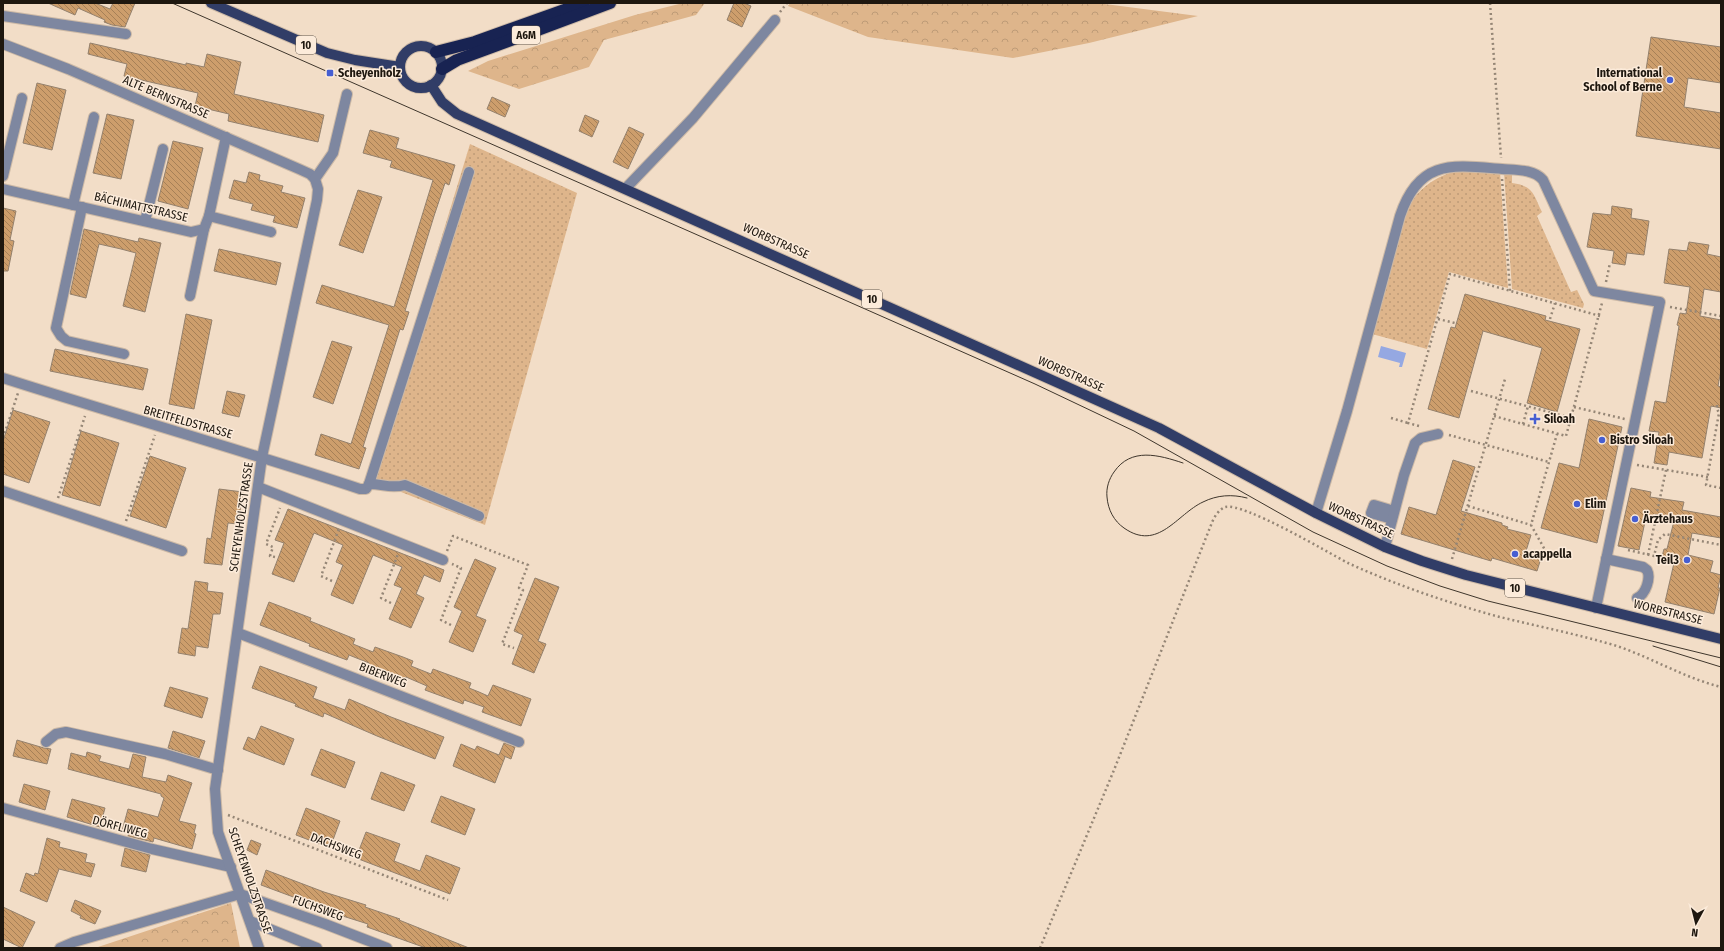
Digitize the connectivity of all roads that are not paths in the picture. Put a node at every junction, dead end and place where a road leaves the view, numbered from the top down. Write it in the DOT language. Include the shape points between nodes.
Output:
graph roads {
  1 [pos="211,3"];
  2 [pos="584,3"];
  3 [pos="610,3"];
  4 [pos="3,16"];
  5 [pos="775,20"];
  6 [pos="126,34"];
  7 [pos="3,44"];
  8 [pos="436,52"];
  9 [pos="400,67"];
  10 [pos="442,69"];
  11 [pos="431,85"];
  12 [pos="347,94"];
  13 [pos="22,98"];
  14 [pos="94,117"];
  15 [pos="226,137"];
  16 [pos="163,149"];
  17 [pos="469,172"];
  18 [pos="3,176"];
  19 [pos="315,179"];
  20 [pos="626,188"];
  21 [pos="3,189"];
  22 [pos="77,206"];
  23 [pos="209,216"];
  24 [pos="145,221"];
  25 [pos="204,228"];
  26 [pos="270,232"];
  27 [pos="190,296"];
  28 [pos="124,354"];
  29 [pos="3,378"];
  30 [pos="1440,434"];
  31 [pos="262,457"];
  32 [pos="258,487"];
  33 [pos="368,487"];
  34 [pos="3,491"];
  35 [pos="1372,509"];
  36 [pos="1316,513"];
  37 [pos="1393,515"];
  38 [pos="479,516"];
  39 [pos="1385,547"];
  40 [pos="182,551"];
  41 [pos="1606,559"];
  42 [pos="443,560"];
  43 [pos="1637,598"];
  44 [pos="1596,608"];
  45 [pos="238,633"];
  46 [pos="1721,639"];
  47 [pos="46,742"];
  48 [pos="518,742"];
  49 [pos="218,770"];
  50 [pos="3,808"];
  51 [pos="231,867"];
  52 [pos="240,894"];
  53 [pos="250,921"];
  54 [pos="60,948"];
  55 [pos="259,948"];
  56 [pos="317,948"];
  57 [pos="387,948"];
  1 -- 9 [label="main road, 10" via="327,53"];
  2 -- 8 [label="highway, A6M" via="482,40"];
  3 -- 10 [label="highway, A6M" via="457,60"];
  4 -- 6 [label="street"];
  5 -- 20 [label="street" via="693,118"];
  7 -- 15 [label="street, ALTE BERNSTRASSE"];
  8 -- 9 [label="main road" via="429,47 413,48 406,52"];
  8 -- 10 [label="main road" via="440,56"];
  9 -- 11 [label="main road" via="401,74 410,85 424,88"];
  10 -- 11 [label="main road" via="439,78"];
  11 -- 20 [label="main road, WORBSTRASSE / 10" via="442,102 457,114"];
  12 -- 19 [label="street" via="333,153"];
  13 -- 18 [label="street"];
  14 -- 22 [label="street"];
  15 -- 19 [label="street, ALTE BERNSTRASSE" via="310,174"];
  15 -- 23 [label="street"];
  16 -- 24 [label="street"];
  17 -- 33 [label="street"];
  19 -- 31 [label="street, SCHEYENHOLZSTRASSE" via="318,200 294,300"];
  20 -- 36 [label="main road, WORBSTRASSE / 10" via="1159,428"];
  21 -- 22 [label="street, BÄCHIMATTSTRASSE"];
  22 -- 24 [label="street, BÄCHIMATTSTRASSE"];
  22 -- 28 [label="street" via="56,328 67,341"];
  23 -- 25 [label="street"];
  23 -- 26 [label="street"];
  24 -- 25 [label="street, BÄCHIMATTSTRASSE" via="191,232"];
  25 -- 27 [label="street"];
  29 -- 31 [label="street, BREITFELDSTRASSE"];
  30 -- 37 [label="street" via="1419,439 1415,443"];
  31 -- 32 [label="street, SCHEYENHOLZSTRASSE"];
  31 -- 33 [label="street, BREITFELDSTRASSE" via="360,489"];
  32 -- 42 [label="street"];
  32 -- 45 [label="street, SCHEYENHOLZSTRASSE"];
  33 -- 38 [label="street, BREITFELDSTRASSE" via="381,484 393,488 404,485"];
  34 -- 40 [label="street"];
  35 -- 37 [label="street"];
  36 -- 39 [label="main road, WORBSTRASSE / 10"];
  36 -- 41 [label="street" via="1406,200 1422,180 1444,167 1528,172 1540,177 1594,292 1660,302"];
  37 -- 39 [label="street"];
  39 -- 44 [label="main road, WORBSTRASSE / 10" via="1449,570"];
  41 -- 43 [label="street" via="1647,570 1646,588"];
  41 -- 44 [label="street"];
  44 -- 46 [label="main road, WORBSTRASSE / 10"];
  45 -- 48 [label="street, BIBERWEG"];
  45 -- 49 [label="street, SCHEYENHOLZSTRASSE"];
  47 -- 49 [label="street" via="56,734 66,732 165,754"];
  49 -- 51 [label="street, SCHEYENHOLZSTRASSE" via="215,789 218,832"];
  50 -- 51 [label="street, DÖRFLIWEG" via="152,849"];
  51 -- 52 [label="street, SCHEYENHOLZSTRASSE"];
  52 -- 53 [label="street, SCHEYENHOLZSTRASSE"];
  52 -- 54 [label="street"];
  52 -- 57 [label="street, FUCHSWEG"];
  53 -- 55 [label="street, SCHEYENHOLZSTRASSE"];
  53 -- 56 [label="street"];
}
